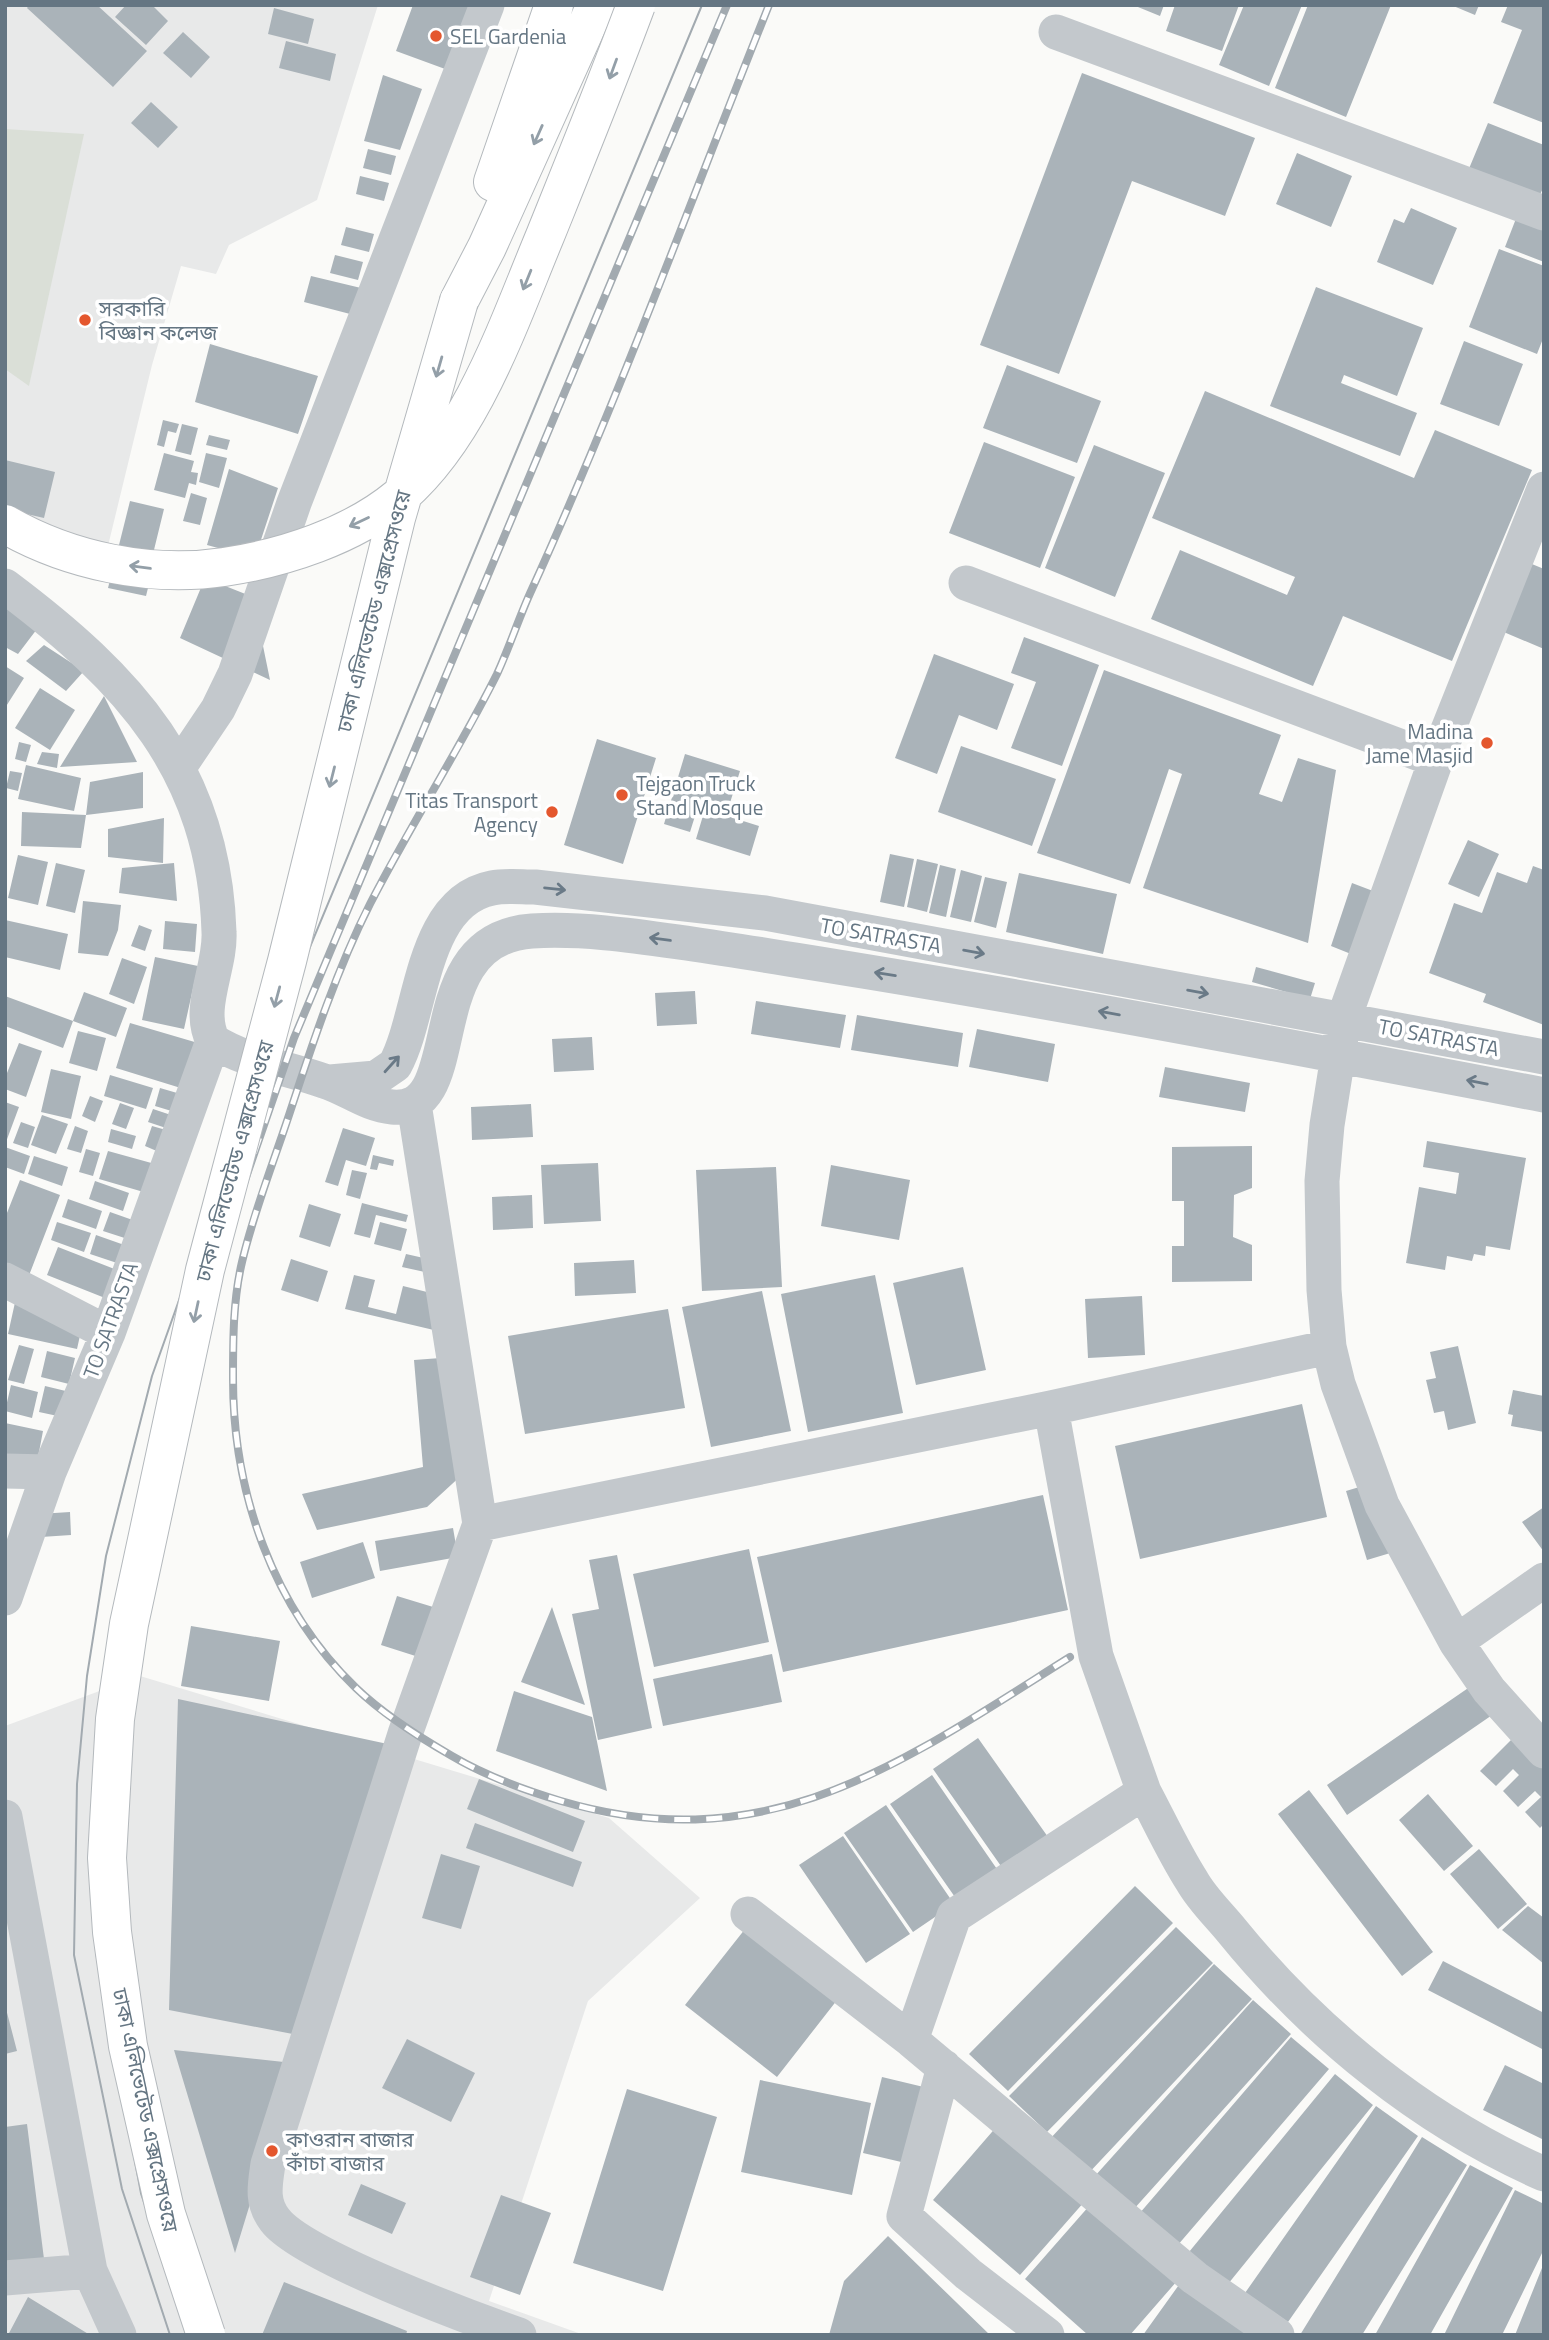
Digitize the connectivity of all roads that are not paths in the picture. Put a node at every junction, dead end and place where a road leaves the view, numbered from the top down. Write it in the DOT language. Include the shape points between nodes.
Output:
graph roads {
  1 [pos="487,5"];
  2 [pos="554,5"];
  3 [pos="596,5"];
  4 [pos="636,5"];
  5 [pos="1055,32"];
  6 [pos="1544,213"];
  7 [pos="458,301"];
  8 [pos="1544,489"];
  9 [pos="5,524"];
  10 [pos="966,583"];
  11 [pos="5,586"];
  12 [pos="1436,760"];
  13 [pos="179,767"];
  14 [pos="511,887"];
  15 [pos="765,913"];
  16 [pos="513,933"];
  17 [pos="760,953"];
  18 [pos="1344,1018"];
  19 [pos="213,1041"];
  20 [pos="1336,1056"];
  21 [pos="1544,1057"];
  22 [pos="330,1082"];
  23 [pos="1544,1095"];
  24 [pos="414,1104"];
  25 [pos="5,1280"];
  26 [pos="108,1333"];
  27 [pos="1329,1347"];
  28 [pos="1051,1408"];
  29 [pos="5,1471"];
  30 [pos="49,1472"];
  31 [pos="480,1524"];
  32 [pos="1544,1580"];
  33 [pos="5,1598"];
  34 [pos="1456,1642"];
  35 [pos="1544,1751"];
  36 [pos="1144,1792"];
  37 [pos="5,1817"];
  38 [pos="748,1914"];
  39 [pos="911,2040"];
  40 [pos="944,2067"];
  41 [pos="1544,2174"];
  42 [pos="89,2271"];
  43 [pos="5,2278"];
  44 [pos="119,2335"];
  45 [pos="206,2335"];
  46 [pos="519,2335"];
  47 [pos="1047,2335"];
  48 [pos="1277,2335"];
  1 -- 13 [label="street" via="294,503 235,674"];
  2 -- 7 [label="highway, ঢাকা এলিভেটেড এক্সপ্রেসওয়ে" via="496,172"];
  3 -- 7 [label="highway, one-way"];
  4 -- 9 [label="highway, one-way, bridge" via="492,363 457,425 400,496 372,516 263,562 184,571 90,558"];
  5 -- 6 [label="street"];
  7 -- 45 [label="highway, ঢাকা এলিভেটেড এক্সপ্রেসওয়ে, one-way, bridge" via="396,518 205,1270 129,1624 115,1719 107,1858 128,2046 166,2214"];
  8 -- 12 [label="street"];
  10 -- 12 [label="street"];
  11 -- 13 [label="street" via="118,685 148,719"];
  12 -- 18 [label="street"];
  13 -- 19 [label="street" via="215,867 220,940 206,1019"];
  14 -- 15 [label="street, TO SATRASTA, one-way"];
  14 -- 16 [label="street"];
  22 -- 14 [label="street, TO SATRASTA, one-way" via="376,1078 395,1065 442,926 468,897 491,888"];
  15 -- 17 [label="street"];
  15 -- 18 [label="street, TO SATRASTA, one-way"];
  17 -- 16 [label="street, one-way" via="586,931"];
  16 -- 24 [label="street" via="485,945 469,967 457,989 432,1083 423,1099"];
  20 -- 17 [label="street, one-way"];
  18 -- 20 [label="street"];
  18 -- 21 [label="street, TO SATRASTA"];
  19 -- 22 [label="street"];
  19 -- 26 [label="street, TO SATRASTA"];
  23 -- 20 [label="street, one-way"];
  20 -- 27 [label="street" via="1322,1181"];
  22 -- 24 [label="street" via="380,1105"];
  24 -- 31 [label="street"];
  25 -- 26 [label="street"];
  26 -- 30 [label="street, TO SATRASTA"];
  27 -- 28 [label="street"];
  27 -- 34 [label="street" via="1382,1505"];
  28 -- 31 [label="street"];
  28 -- 36 [label="street" via="1096,1657"];
  29 -- 30 [label="street"];
  30 -- 33 [label="street, TO SATRASTA"];
  31 -- 46 [label="street" via="405,1734 272,2151 263,2193 277,2223 303,2241 457,2312"];
  32 -- 34 [label="street"];
  34 -- 35 [label="street" via="1489,1690"];
  36 -- 39 [label="street" via="954,1916"];
  36 -- 41 [label="street" via="1193,1884 1310,2019 1404,2094"];
  37 -- 42 [label="street"];
  38 -- 39 [label="street"];
  39 -- 40 [label="street"];
  40 -- 47 [label="street" via="904,2216 968,2274"];
  40 -- 48 [label="street" via="1195,2278"];
  42 -- 43 [label="street"];
  42 -- 44 [label="street"];
}
